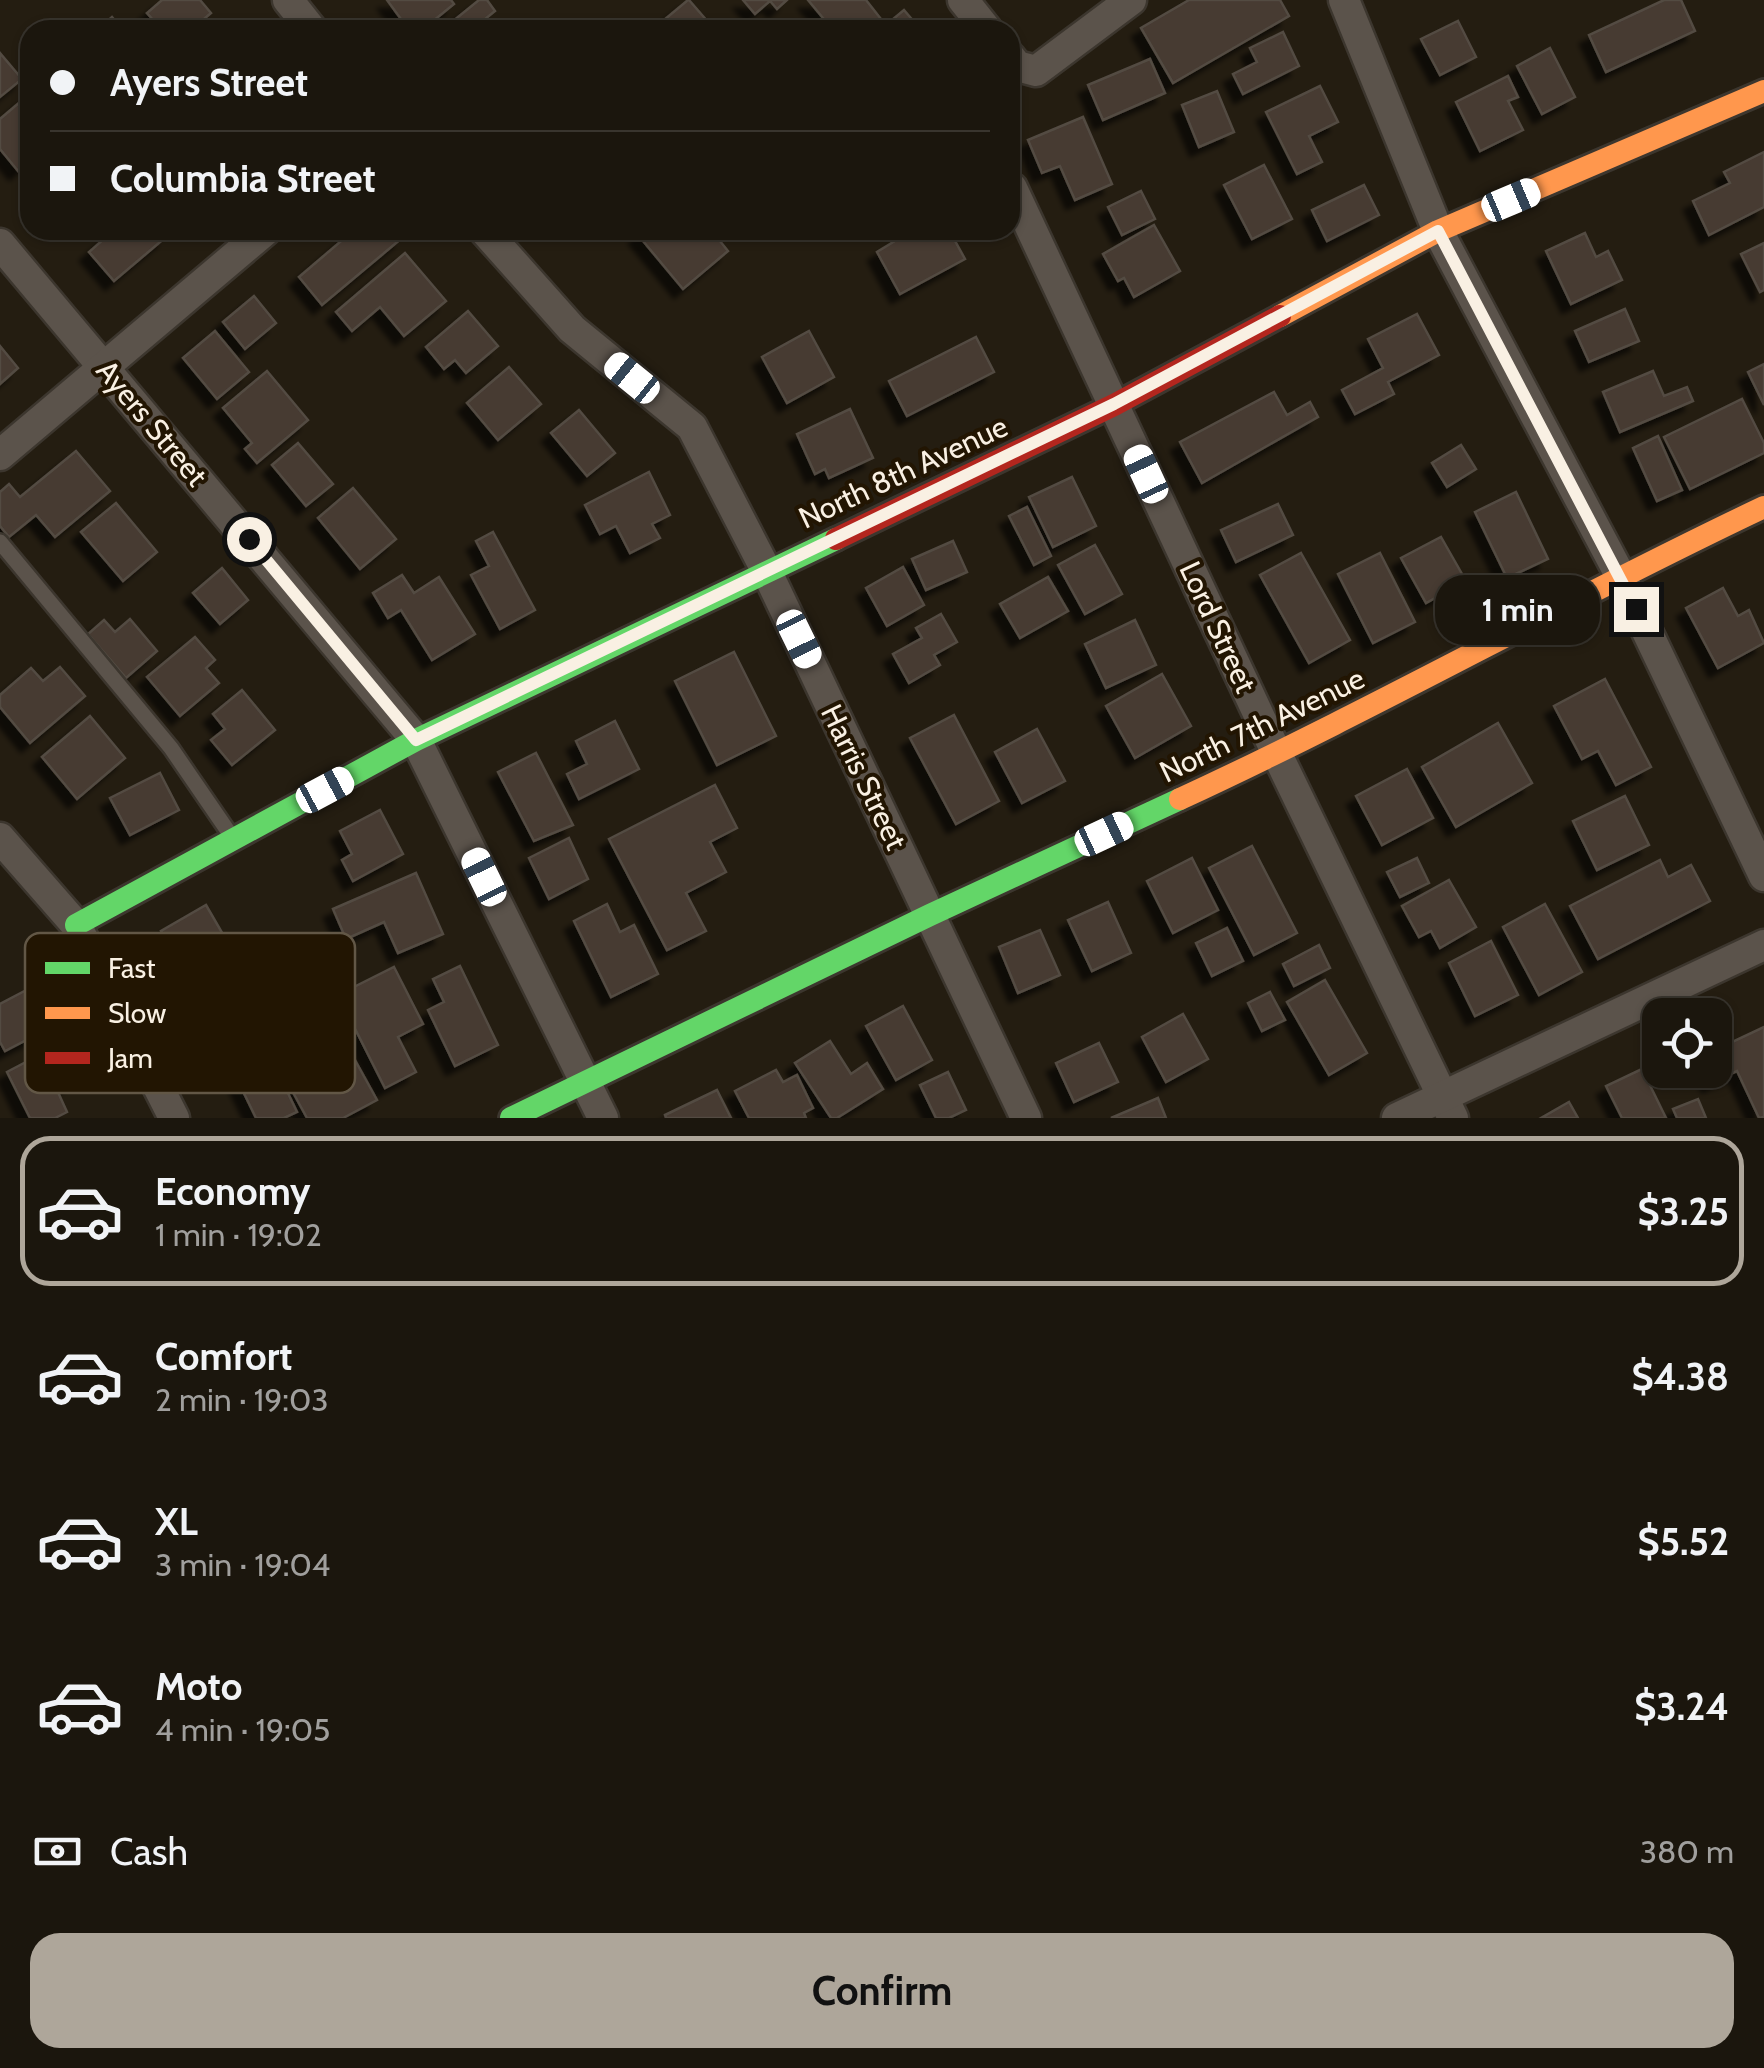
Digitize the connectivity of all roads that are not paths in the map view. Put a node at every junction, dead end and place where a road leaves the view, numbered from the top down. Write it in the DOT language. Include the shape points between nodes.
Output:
graph roads {
  1 [pos="288,0"];
  2 [pos="962,0"];
  3 [pos="1131,0"];
  4 [pos="1344,0"];
  5 [pos="304,20"];
  6 [pos="979,20"];
  7 [pos="1023,64"];
  8 [pos="1764,91"];
  9 [pos="1020,205"];
  10 [pos="1438,231"];
  11 [pos="254,240"];
  12 [pos="493,240"];
  13 [pos="0,244"];
  14 [pos="105,366"];
  15 [pos="1114,404"];
  16 [pos="0,455"];
  17 [pos="1764,507"];
  18 [pos="0,542"];
  19 [pos="766,570"];
  20 [pos="1620,576"];
  21 [pos="416,740"];
  22 [pos="1278,754"];
  23 [pos="0,838"];
  24 [pos="234,839"];
  25 [pos="1764,876"];
  26 [pos="930,915"];
  27 [pos="76,925"];
  28 [pos="80,933"];
  29 [pos="1764,945"];
  30 [pos="586,1082"];
  31 [pos="161,1093"];
  32 [pos="1448,1107"];
  33 [pos="174,1118"];
  34 [pos="511,1118"];
  35 [pos="603,1118"];
  36 [pos="1026,1118"];
  37 [pos="1397,1118"];
  1 -- 5 [label="street"];
  2 -- 6 [label="street"];
  3 -- 7 [label="street"];
  4 -- 10 [label="street"];
  8 -- 10 [label="street, North 8th Avenue"];
  9 -- 15 [label="street, Lord Street"];
  10 -- 15 [label="street, North 8th Avenue"];
  10 -- 20 [label="street"];
  11 -- 14 [label="street"];
  12 -- 19 [label="street, Harris Street" via="572,329 692,427"];
  13 -- 14 [label="street, Ayers Street"];
  14 -- 16 [label="street"];
  14 -- 21 [label="street, Ayers Street"];
  15 -- 19 [label="street, North 8th Avenue"];
  15 -- 22 [label="street, Lord Street"];
  17 -- 20 [label="street, North 7th Avenue"];
  18 -- 24 [label="lane" via="171,748"];
  19 -- 21 [label="street, North 8th Avenue"];
  19 -- 26 [label="street, Harris Street"];
  20 -- 22 [label="street, North 7th Avenue"];
  20 -- 25 [label="street"];
  21 -- 24 [label="street, North 8th Avenue"];
  21 -- 30 [label="street, Ayers Street"];
  22 -- 26 [label="street, North 7th Avenue"];
  22 -- 32 [label="street, Lord Street"];
  23 -- 27 [label="street"];
  24 -- 27 [label="street, North 8th Avenue"];
  26 -- 30 [label="street, North 7th Avenue"];
  26 -- 36 [label="street, Harris Street"];
  27 -- 28 [label="street"];
  29 -- 32 [label="street"];
  30 -- 34 [label="street, North 7th Avenue"];
  30 -- 35 [label="street, Ayers Street"];
  31 -- 33 [label="street"];
  32 -- 37 [label="street"];
}
